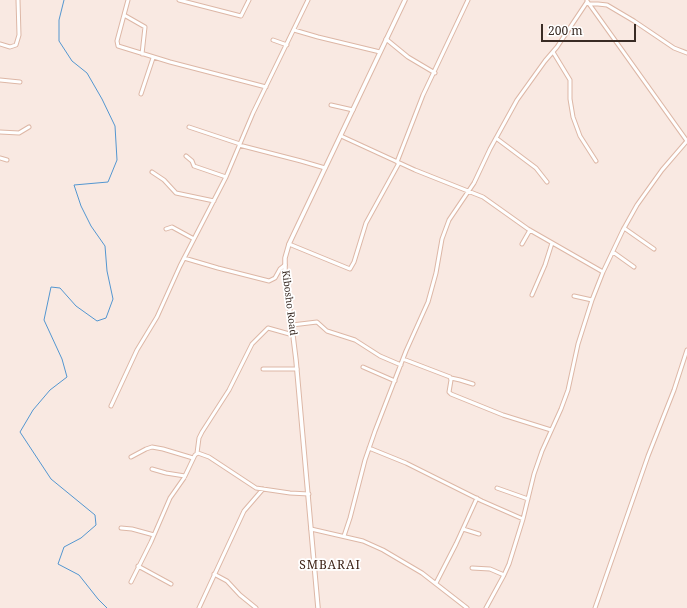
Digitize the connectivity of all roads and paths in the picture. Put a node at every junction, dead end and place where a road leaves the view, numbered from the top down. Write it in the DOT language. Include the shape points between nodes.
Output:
graph roads {
  1 [pos="18,0"];
  2 [pos="128,0"];
  3 [pos="179,0"];
  4 [pos="249,0"];
  5 [pos="308,0"];
  6 [pos="405,0"];
  7 [pos="468,0"];
  8 [pos="601,0"];
  9 [pos="588,2"];
  10 [pos="599,4"];
  11 [pos="124,15"];
  12 [pos="294,30"];
  13 [pos="386,39"];
  14 [pos="272,40"];
  15 [pos="0,44"];
  16 [pos="287,45"];
  17 [pos="380,52"];
  18 [pos="553,52"];
  19 [pos="687,53"];
  20 [pos="142,54"];
  21 [pos="153,58"];
  22 [pos="435,73"];
  23 [pos="0,80"];
  24 [pos="20,82"];
  25 [pos="266,87"];
  26 [pos="141,94"];
  27 [pos="331,105"];
  28 [pos="353,110"];
  29 [pos="29,127"];
  30 [pos="189,128"];
  31 [pos="0,132"];
  32 [pos="341,136"];
  33 [pos="496,138"];
  34 [pos="687,141"];
  35 [pos="240,145"];
  36 [pos="186,156"];
  37 [pos="0,158"];
  38 [pos="7,160"];
  39 [pos="596,161"];
  40 [pos="398,163"];
  41 [pos="325,168"];
  42 [pos="152,172"];
  43 [pos="226,177"];
  44 [pos="547,182"];
  45 [pos="470,191"];
  46 [pos="214,201"];
  47 [pos="624,228"];
  48 [pos="166,229"];
  49 [pos="530,230"];
  50 [pos="194,238"];
  51 [pos="552,243"];
  52 [pos="289,244"];
  53 [pos="522,244"];
  54 [pos="654,249"];
  55 [pos="612,252"];
  56 [pos="184,258"];
  57 [pos="284,265"];
  58 [pos="634,267"];
  59 [pos="603,272"];
  60 [pos="532,295"];
  61 [pos="574,296"];
  62 [pos="592,300"];
  63 [pos="292,325"];
  64 [pos="293,335"];
  65 [pos="687,350"];
  66 [pos="403,359"];
  67 [pos="401,365"];
  68 [pos="362,367"];
  69 [pos="263,369"];
  70 [pos="297,369"];
  71 [pos="451,378"];
  72 [pos="395,380"];
  73 [pos="473,384"];
  74 [pos="111,406"];
  75 [pos="552,430"];
  76 [pos="369,448"];
  77 [pos="197,453"];
  78 [pos="131,457"];
  79 [pos="193,458"];
  80 [pos="152,469"];
  81 [pos="185,476"];
  82 [pos="497,488"];
  83 [pos="263,489"];
  84 [pos="308,494"];
  85 [pos="477,498"];
  86 [pos="528,499"];
  87 [pos="523,519"];
  88 [pos="121,528"];
  89 [pos="311,529"];
  90 [pos="463,529"];
  91 [pos="479,534"];
  92 [pos="154,535"];
  93 [pos="344,536"];
  94 [pos="138,566"];
  95 [pos="472,568"];
  96 [pos="214,574"];
  97 [pos="504,575"];
  98 [pos="131,582"];
  99 [pos="436,583"];
  100 [pos="171,584"];
  101 [pos="199,608"];
  102 [pos="256,608"];
  103 [pos="318,608"];
  104 [pos="467,608"];
  105 [pos="486,608"];
  106 [pos="595,608"];
  1 -- 15 [label="street" via="19,35 16,45 10,47"];
  2 -- 11 [label="street"];
  3 -- 4 [label="street" via="239,16 243,14"];
  5 -- 12 [label="street"];
  6 -- 13 [label="street, Kibosho Road"];
  7 -- 22 [label="street"];
  8 -- 10 [label="street"];
  9 -- 10 [label="street"];
  9 -- 18 [label="street"];
  9 -- 34 [label="street"];
  10 -- 19 [label="street" via="615,10 674,48"];
  11 -- 20 [label="street" via="145,27"];
  11 -- 20 [label="street" via="117,45"];
  12 -- 16 [label="street"];
  12 -- 17 [label="street"];
  13 -- 17 [label="street, Kibosho Road"];
  13 -- 22 [label="street" via="408,57"];
  14 -- 16 [label="street"];
  16 -- 25 [label="street"];
  17 -- 28 [label="street, Kibosho Road"];
  18 -- 33 [label="street" via="517,100"];
  18 -- 39 [label="street" via="570,80 572,117 580,136"];
  20 -- 21 [label="street"];
  21 -- 25 [label="street"];
  21 -- 26 [label="street"];
  22 -- 40 [label="street" via="423,96"];
  23 -- 24 [label="street"];
  25 -- 35 [label="street"];
  27 -- 28 [label="street"];
  28 -- 32 [label="street, Kibosho Road"];
  29 -- 31 [label="street" via="19,134"];
  30 -- 35 [label="street"];
  32 -- 40 [label="street"];
  32 -- 41 [label="street, Kibosho Road"];
  33 -- 44 [label="street" via="536,168"];
  33 -- 45 [label="street"];
  34 -- 47 [label="street" via="650,186"];
  35 -- 41 [label="street"];
  35 -- 43 [label="street"];
  36 -- 43 [label="street" via="194,166"];
  37 -- 38 [label="street"];
  40 -- 45 [label="street"];
  40 -- 52 [label="street" via="366,223 350,269"];
  41 -- 52 [label="street, Kibosho Road"];
  42 -- 46 [label="street" via="176,193"];
  43 -- 46 [label="street"];
  45 -- 49 [label="street" via="487,199"];
  45 -- 66 [label="street" via="446,228 428,302"];
  46 -- 50 [label="street"];
  47 -- 54 [label="street"];
  47 -- 55 [label="street"];
  48 -- 50 [label="street" via="172,227"];
  49 -- 51 [label="street"];
  49 -- 53 [label="street"];
  50 -- 56 [label="street"];
  51 -- 59 [label="street"];
  51 -- 60 [label="street"];
  52 -- 57 [label="street, Kibosho Road"];
  55 -- 58 [label="street"];
  55 -- 59 [label="street"];
  56 -- 57 [label="street" via="269,281 275,278"];
  56 -- 74 [label="street"];
  57 -- 63 [label="street, Kibosho Road"];
  59 -- 62 [label="street"];
  61 -- 62 [label="street"];
  62 -- 75 [label="street" via="578,344 568,390"];
  63 -- 64 [label="street, Kibosho Road"];
  63 -- 67 [label="street" via="317,322 327,331 355,340 380,356"];
  64 -- 70 [label="street, Kibosho Road"];
  64 -- 77 [label="street" via="268,328 252,344 229,390 202,432"];
  65 -- 106 [label="street"];
  66 -- 67 [label="street"];
  66 -- 71 [label="street"];
  67 -- 72 [label="street"];
  68 -- 72 [label="street"];
  69 -- 70 [label="street"];
  70 -- 84 [label="street, Kibosho Road"];
  71 -- 73 [label="street"];
  71 -- 75 [label="street" via="451,394 503,415"];
  72 -- 76 [label="street"];
  75 -- 86 [label="street" via="539,458"];
  76 -- 85 [label="street"];
  76 -- 93 [label="street"];
  77 -- 79 [label="street"];
  77 -- 83 [label="street" via="209,457 256,488"];
  78 -- 79 [label="street" via="152,447"];
  79 -- 81 [label="street"];
  80 -- 81 [label="street"];
  81 -- 92 [label="street" via="170,498"];
  82 -- 86 [label="street"];
  83 -- 84 [label="street"];
  83 -- 96 [label="street" via="244,511"];
  84 -- 89 [label="street, Kibosho Road"];
  85 -- 87 [label="street"];
  85 -- 90 [label="street"];
  86 -- 87 [label="street"];
  87 -- 97 [label="street"];
  88 -- 92 [label="street"];
  89 -- 93 [label="street"];
  89 -- 103 [label="street, Kibosho Road"];
  90 -- 91 [label="street"];
  90 -- 99 [label="street"];
  92 -- 94 [label="street"];
  93 -- 99 [label="street" via="364,541 383,550"];
  94 -- 98 [label="street"];
  94 -- 100 [label="street"];
  95 -- 97 [label="street" via="490,569"];
  96 -- 101 [label="street"];
  96 -- 102 [label="street" via="227,581"];
  97 -- 105 [label="street"];
  99 -- 104 [label="street"];
}
